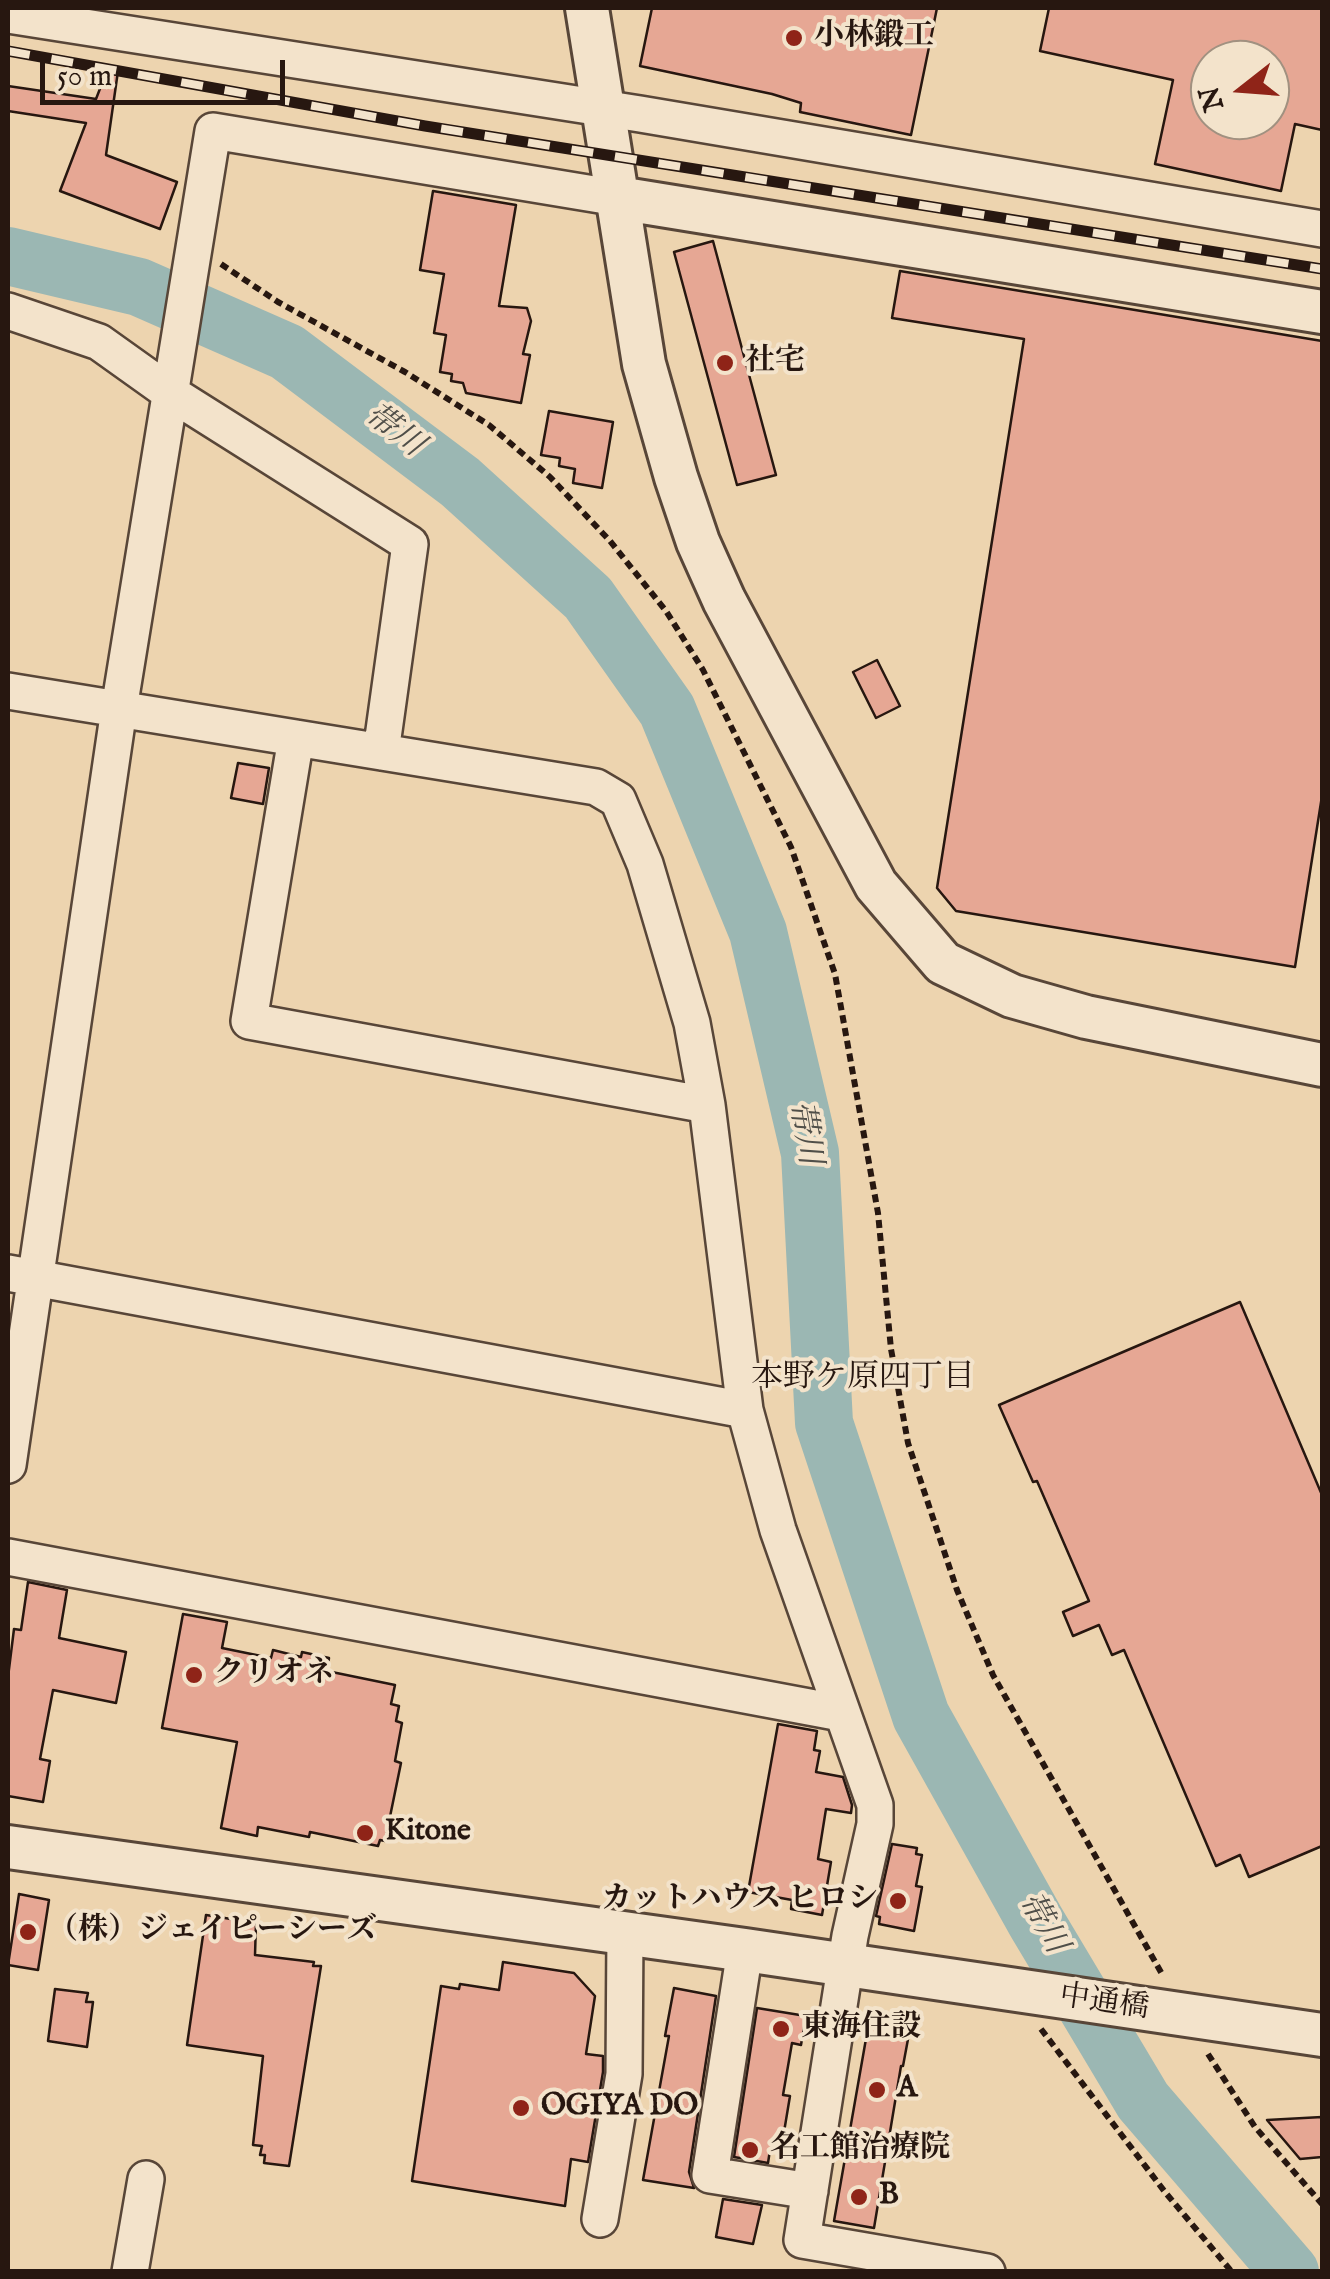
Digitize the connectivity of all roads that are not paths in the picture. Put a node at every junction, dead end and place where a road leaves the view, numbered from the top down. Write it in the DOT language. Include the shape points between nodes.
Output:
graph roads {
  1 [pos="587,8"];
  2 [pos="8,15"];
  3 [pos="603,110"];
  4 [pos="618,198"];
  5 [pos="1322,229"];
  6 [pos="8,311"];
  7 [pos="1322,312"];
  8 [pos="168,392"];
  9 [pos="8,691"];
  10 [pos="120,709"];
  11 [pos="296,738"];
  12 [pos="381,752"];
  13 [pos="1322,1065"];
  14 [pos="707,1105"];
  15 [pos="21,1276"];
  16 [pos="745,1410"];
  17 [pos="8,1465"];
  18 [pos="8,1557"];
  19 [pos="842,1713"];
  20 [pos="8,1846"];
  21 [pos="625,1932"];
  22 [pos="744,1950"];
  23 [pos="845,1965"];
  24 [pos="1322,2035"];
  25 [pos="146,2179"];
  26 [pos="810,2191"];
  27 [pos="600,2218"];
  28 [pos="808,2257"];
  29 [pos="130,2272"];
  30 [pos="987,2272"];
  1 -- 3 [label="street"];
  2 -- 3 [label="street"];
  3 -- 4 [label="street"];
  3 -- 5 [label="street"];
  4 -- 7 [label="street"];
  4 -- 8 [label="street" via="213,130"];
  4 -- 13 [label="street" via="644,364 698,542 876,884 943,963 1012,996"];
  6 -- 8 [label="street" via="99,342"];
  8 -- 10 [label="street"];
  8 -- 12 [label="street" via="410,544"];
  9 -- 10 [label="street"];
  10 -- 11 [label="street"];
  10 -- 15 [label="street"];
  11 -- 12 [label="street"];
  11 -- 14 [label="street" via="249,1020"];
  12 -- 14 [label="street" via="596,787 618,800 645,864 692,1023"];
  14 -- 16 [label="street"];
  15 -- 16 [label="street"];
  15 -- 17 [label="street"];
  16 -- 19 [label="street" via="778,1530"];
  18 -- 19 [label="street"];
  19 -- 23 [label="street" via="875,1805"];
  20 -- 21 [label="street, 中通橋"];
  21 -- 22 [label="street, 中通橋"];
  21 -- 27 [label="street" via="624,2074"];
  22 -- 23 [label="street, 中通橋"];
  22 -- 26 [label="street" via="710,2176"];
  23 -- 24 [label="street, 中通橋"];
  23 -- 26 [label="street"];
  25 -- 29 [label="street"];
  26 -- 28 [label="street" via="802,2240"];
  28 -- 30 [label="street"];
}
